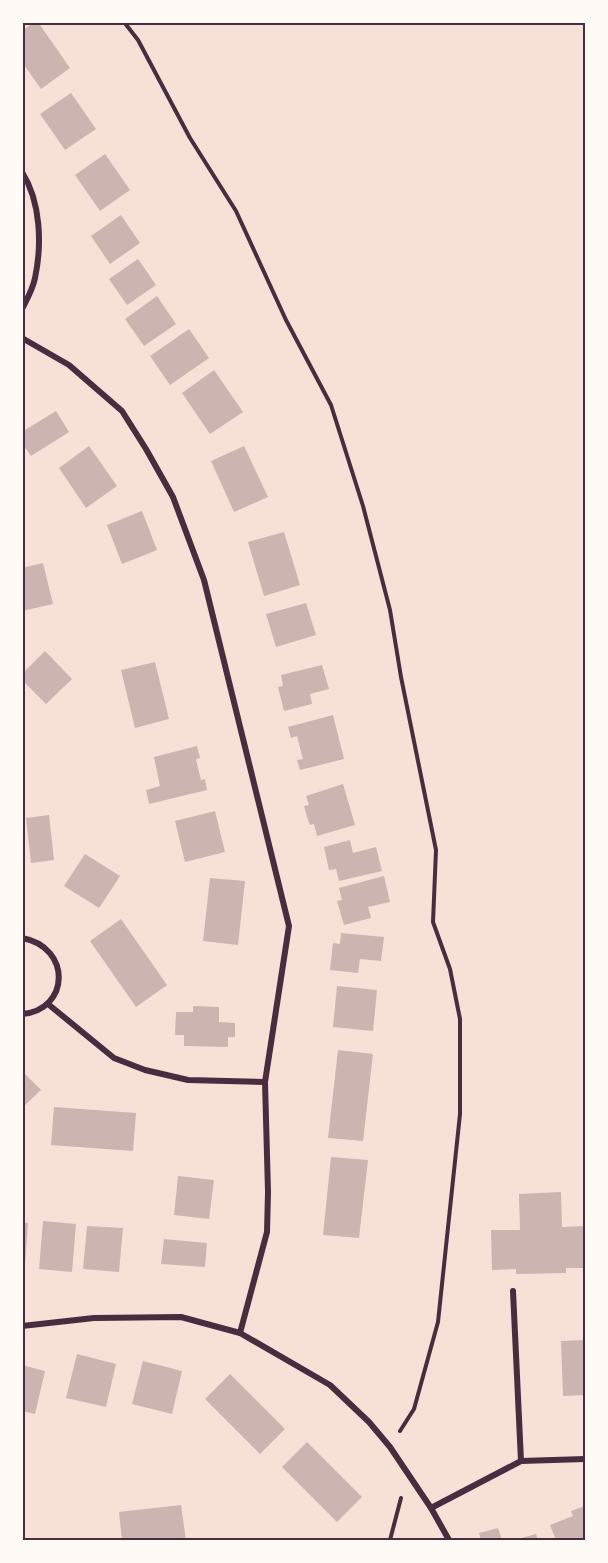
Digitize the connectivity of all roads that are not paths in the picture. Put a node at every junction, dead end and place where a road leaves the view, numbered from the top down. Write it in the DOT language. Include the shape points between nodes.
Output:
graph roads {
  1 [pos="22,172"];
  2 [pos="22,309"];
  3 [pos="22,338"];
  4 [pos="22,938"];
  5 [pos="48,1004"];
  6 [pos="22,1014"];
  7 [pos="265,1082"];
  8 [pos="513,1292"];
  9 [pos="22,1326"];
  10 [pos="240,1333"];
  11 [pos="585,1459"];
  12 [pos="521,1461"];
  13 [pos="431,1508"];
  14 [pos="449,1540"];
  1 -- 2 [label="street" via="35,203 38,228 34,281"];
  3 -- 7 [label="street" via="69,365 122,411 173,497 204,580 289,926"];
  4 -- 5 [label="street" via="46,947 59,968 59,981"];
  5 -- 6 [label="street"];
  5 -- 7 [label="street" via="114,1058 145,1070 189,1080"];
  7 -- 10 [label="street" via="267,1232"];
  8 -- 12 [label="street"];
  9 -- 10 [label="street" via="94,1318 181,1317"];
  10 -- 13 [label="street" via="330,1385 390,1447"];
  11 -- 12 [label="street"];
  12 -- 13 [label="street"];
  13 -- 14 [label="street"];
}
